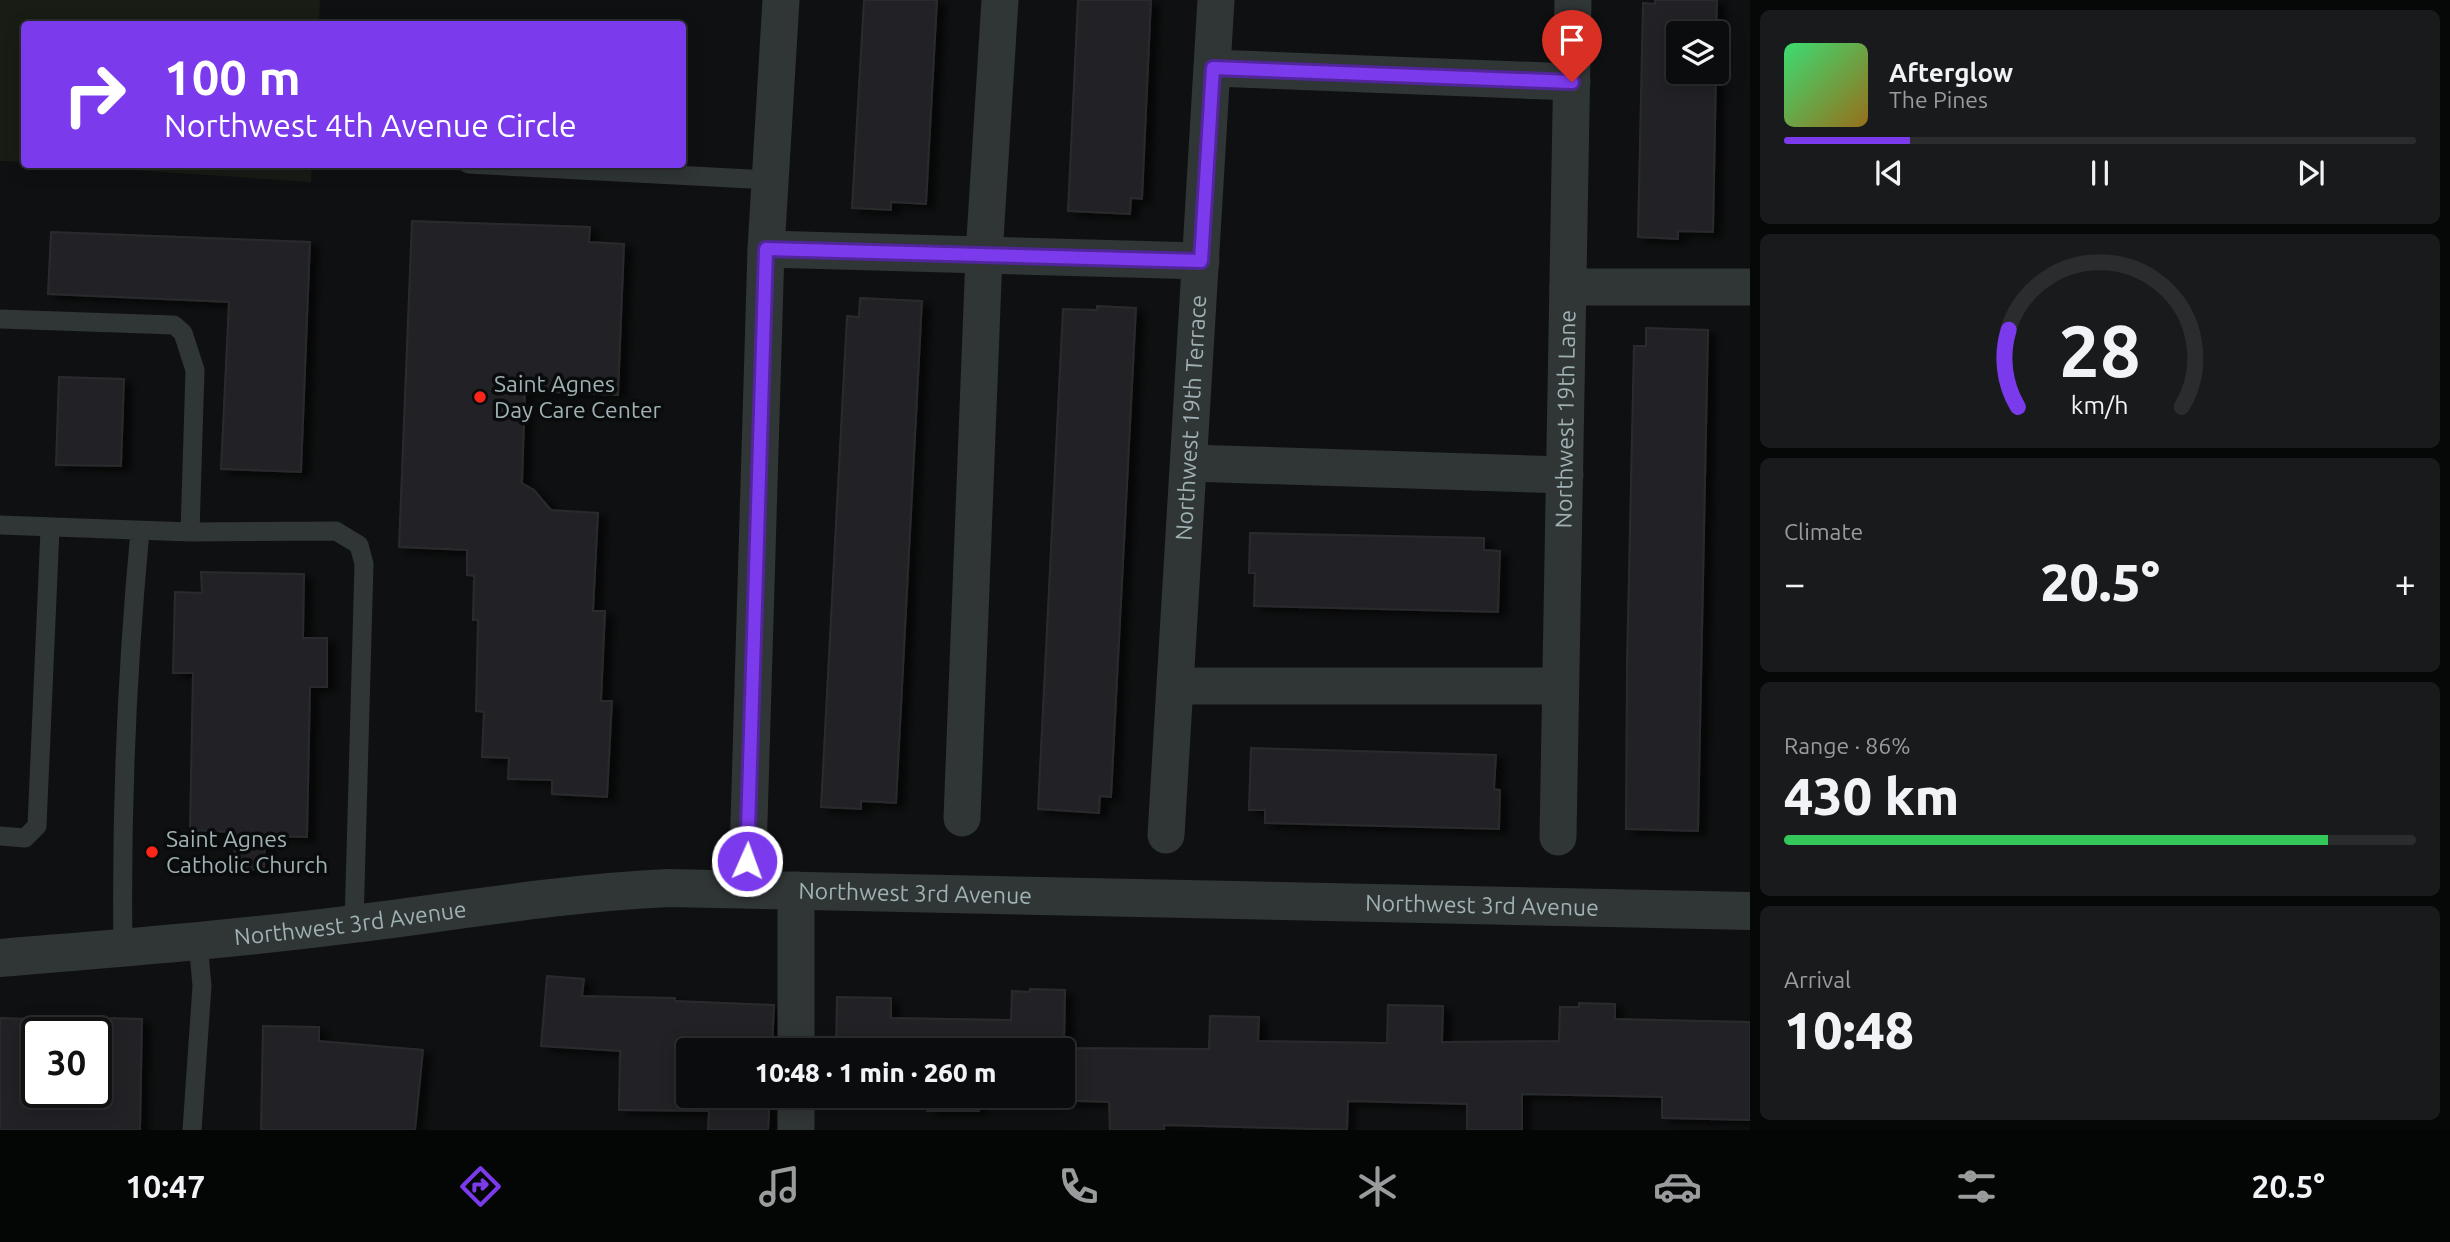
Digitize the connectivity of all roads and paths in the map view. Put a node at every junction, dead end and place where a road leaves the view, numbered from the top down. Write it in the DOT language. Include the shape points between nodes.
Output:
graph roads {
  1 [pos="781,0"];
  2 [pos="1000,0"];
  3 [pos="1216,0"];
  4 [pos="1573,0"];
  5 [pos="1213,68"];
  6 [pos="1572,82"];
  7 [pos="544,168"];
  8 [pos="771,180"];
  9 [pos="766,249"];
  10 [pos="984,255"];
  11 [pos="1201,261"];
  12 [pos="1568,286"];
  13 [pos="1750,287"];
  14 [pos="0,319"];
  15 [pos="1190,463"];
  16 [pos="1564,475"];
  17 [pos="0,526"];
  18 [pos="50,529"];
  19 [pos="140,531"];
  20 [pos="190,532"];
  21 [pos="1176,686"];
  22 [pos="1560,686"];
  23 [pos="962,818"];
  24 [pos="1167,835"];
  25 [pos="0,836"];
  26 [pos="1558,837"];
  27 [pos="747,889"];
  28 [pos="796,890"];
  29 [pos="1750,911"];
  30 [pos="354,924"];
  31 [pos="198,942"];
  32 [pos="122,948"];
  33 [pos="0,958"];
  34 [pos="796,1038"];
  35 [pos="796,1108"];
  36 [pos="192,1130"];
  37 [pos="796,1130"];
  1 -- 8 [label="street"];
  2 -- 10 [label="street"];
  3 -- 5 [label="street, Northwest 19th Terrace"];
  4 -- 6 [label="street, Northwest 19th Lane"];
  5 -- 6 [label="street"];
  5 -- 11 [label="street, Northwest 19th Terrace"];
  6 -- 12 [label="street, Northwest 19th Lane"];
  7 -- 8 [label="lane"];
  8 -- 9 [label="street"];
  9 -- 10 [label="street"];
  9 -- 27 [label="street"];
  10 -- 11 [label="street"];
  10 -- 23 [label="street"];
  11 -- 15 [label="street, Northwest 19th Terrace"];
  12 -- 13 [label="street"];
  12 -- 16 [label="street, Northwest 19th Lane"];
  14 -- 20 [label="lane" via="174,325 183,333 195,370"];
  15 -- 16 [label="street"];
  15 -- 21 [label="street, Northwest 19th Terrace"];
  16 -- 22 [label="street, Northwest 19th Lane"];
  17 -- 18 [label="lane"];
  18 -- 19 [label="lane"];
  18 -- 25 [label="lane" via="37,825 25,838"];
  19 -- 20 [label="lane"];
  19 -- 32 [label="lane" via="124,796"];
  20 -- 30 [label="lane" via="336,531 359,545 365,564"];
  21 -- 22 [label="street"];
  21 -- 24 [label="street, Northwest 19th Terrace"];
  22 -- 26 [label="street, Northwest 19th Lane"];
  27 -- 28 [label="street, Northwest 3rd Avenue"];
  27 -- 30 [label="street, Northwest 3rd Avenue" via="590,893"];
  28 -- 29 [label="street, Northwest 3rd Avenue"];
  28 -- 34 [label="street"];
  30 -- 31 [label="street, Northwest 3rd Avenue"];
  31 -- 32 [label="street, Northwest 3rd Avenue"];
  31 -- 36 [label="lane" via="202,986"];
  32 -- 33 [label="street, Northwest 3rd Avenue"];
  35 -- 37 [label="street"];
}
